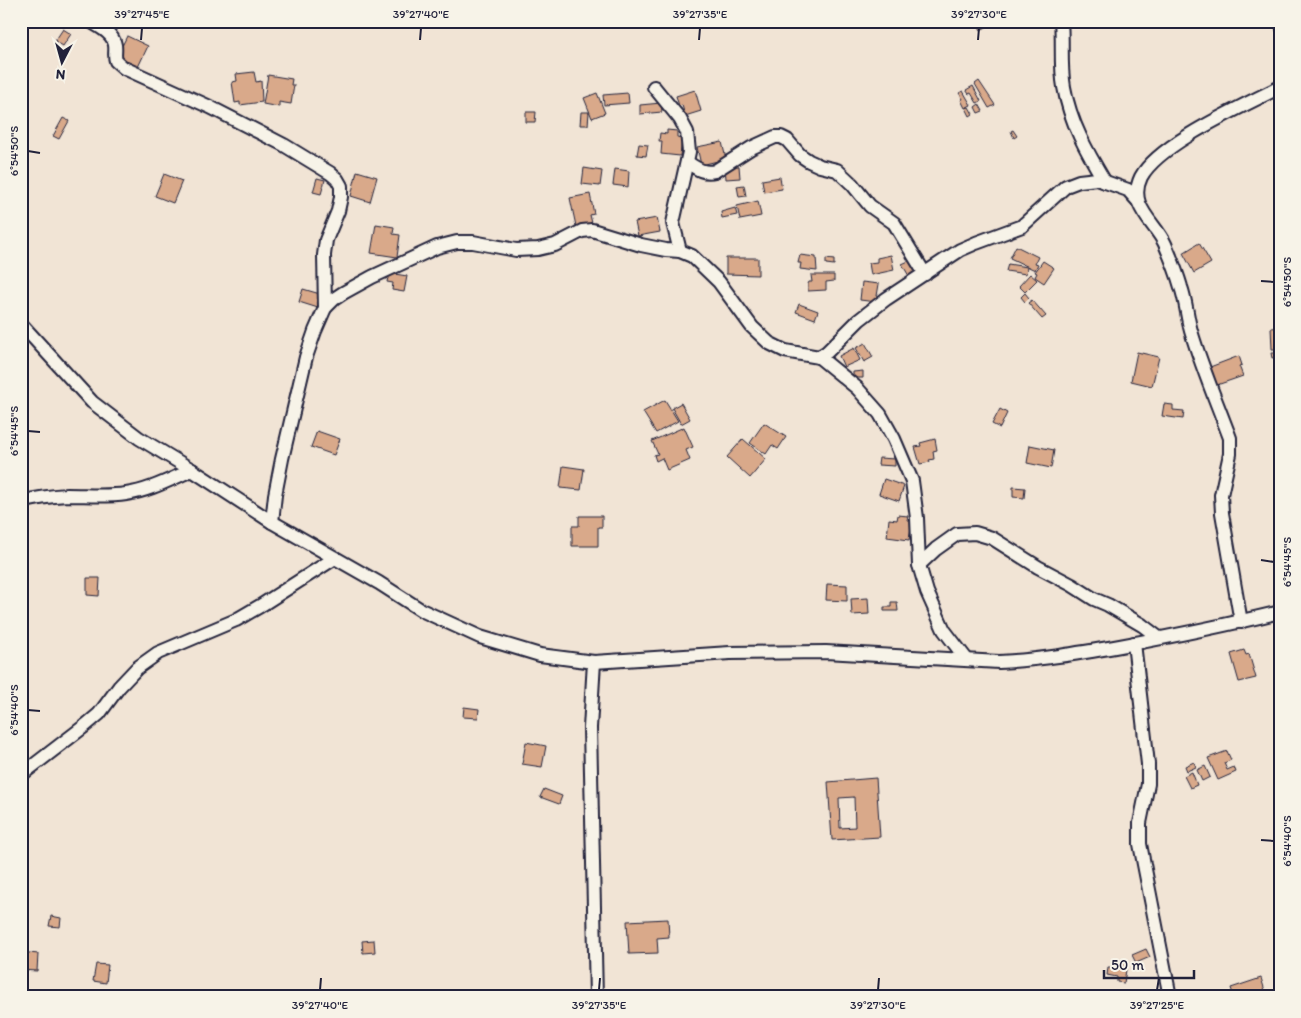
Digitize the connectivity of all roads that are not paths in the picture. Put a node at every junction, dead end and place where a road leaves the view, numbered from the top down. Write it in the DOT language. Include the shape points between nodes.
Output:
graph roads {
  1 [pos="90,21"];
  2 [pos="1061,21"];
  3 [pos="654,87"];
  4 [pos="1280,87"];
  5 [pos="686,162"];
  6 [pos="1105,182"];
  7 [pos="1138,201"];
  8 [pos="680,251"];
  9 [pos="925,274"];
  10 [pos="325,308"];
  11 [pos="21,324"];
  12 [pos="819,356"];
  13 [pos="192,470"];
  14 [pos="21,502"];
  15 [pos="272,522"];
  16 [pos="335,558"];
  17 [pos="919,566"];
  18 [pos="1280,612"];
  19 [pos="1241,622"];
  20 [pos="1159,638"];
  21 [pos="1134,643"];
  22 [pos="967,660"];
  23 [pos="594,662"];
  24 [pos="21,775"];
  25 [pos="596,997"];
  26 [pos="1170,997"];
  1 -- 10 [label="street" via="112,37 116,61 124,68 284,145 337,179 341,197 324,255"];
  2 -- 6 [label="street" via="1064,86 1072,118"];
  3 -- 5 [label="street" via="687,132"];
  4 -- 7 [label="street" via="1179,140 1148,167 1138,186"];
  5 -- 8 [label="street" via="673,223"];
  5 -- 9 [label="street" via="702,171 715,171 751,148 781,137 809,161 837,170 870,206 894,223"];
  6 -- 7 [label="street" via="1128,190"];
  6 -- 9 [label="street" via="1089,179 1066,186 1022,226 960,250"];
  7 -- 19 [label="street" via="1164,242 1181,286 1191,332 1230,438 1230,454 1221,494 1222,513"];
  8 -- 10 [label="street" via="641,245 592,230 538,249 516,250 457,242 422,253 372,277 343,293"];
  8 -- 12 [label="street" via="692,256 719,282 752,327 769,343 785,350"];
  9 -- 12 [label="street" via="886,299"];
  10 -- 15 [label="street" via="306,357 274,495"];
  11 -- 13 [label="street" via="92,402 139,438"];
  12 -- 17 [label="street" via="857,388 880,414 894,439 912,481"];
  13 -- 14 [label="street" via="128,494 66,495"];
  13 -- 15 [label="street"];
  15 -- 16 [label="street"];
  16 -- 23 [label="street" via="421,610 480,637 540,655"];
  16 -- 24 [label="street" via="236,620 158,653 137,668 99,714"];
  17 -- 20 [label="street" via="957,534 975,533 992,538"];
  17 -- 22 [label="street" via="926,592 944,630"];
  18 -- 19 [label="street"];
  19 -- 20 [label="street"];
  20 -- 21 [label="street"];
  21 -- 22 [label="street" via="1034,660"];
  21 -- 26 [label="street" via="1148,764 1140,844"];
  22 -- 23 [label="street" via="826,652 730,653"];
  23 -- 25 [label="street" via="590,737"];
}
